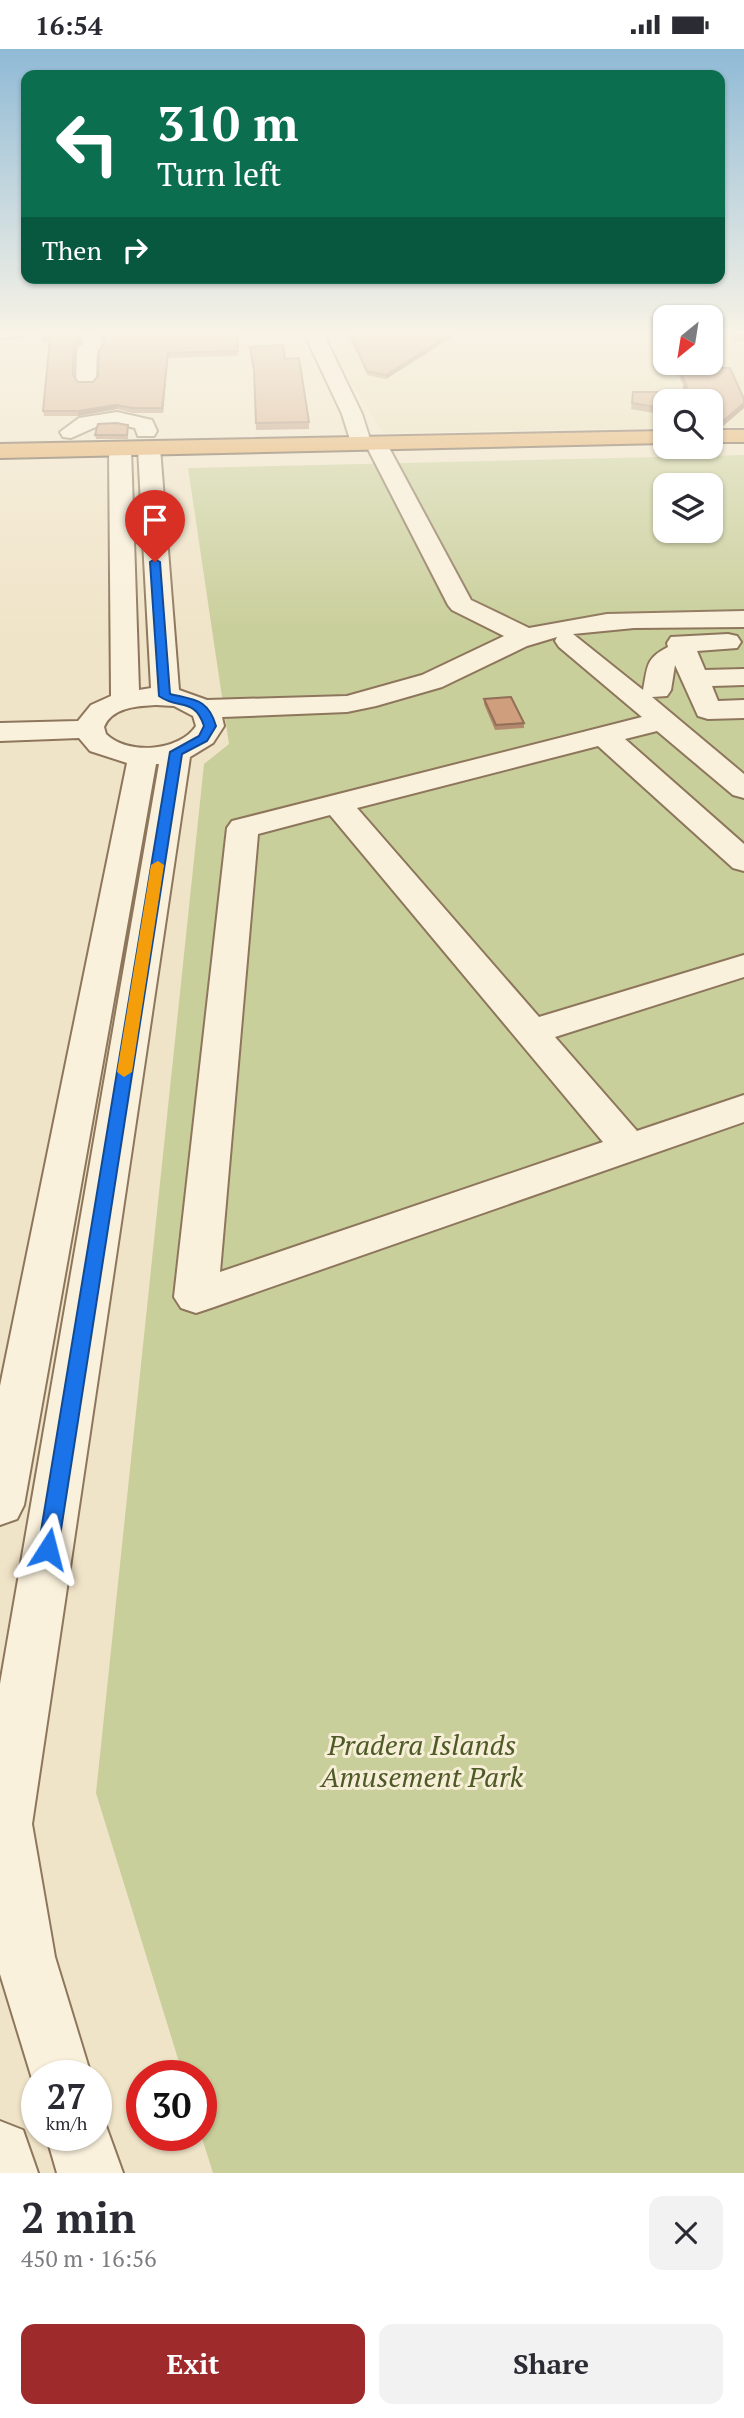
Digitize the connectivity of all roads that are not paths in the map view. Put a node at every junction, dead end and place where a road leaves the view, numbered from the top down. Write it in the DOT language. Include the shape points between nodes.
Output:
graph roads {
  1 [pos="74,430"];
  2 [pos="146,430"];
  3 [pos="361,430"];
  4 [pos="71,432"];
  5 [pos="723,436"];
  6 [pos="744,436"];
  7 [pos="653,437"];
  8 [pos="148,440"];
  9 [pos="369,444"];
  10 [pos="120,449"];
  11 [pos="0,451"];
  12 [pos="151,508"];
  13 [pos="121,510"];
  14 [pos="744,619"];
  15 [pos="526,638"];
  16 [pos="738,639"];
  17 [pos="581,640"];
  18 [pos="682,650"];
  19 [pos="695,678"];
  20 [pos="743,679"];
  21 [pos="657,690"];
  22 [pos="165,696"];
  23 [pos="125,700"];
  24 [pos="744,709"];
  25 [pos="662,720"];
  26 [pos="90,729"];
  27 [pos="0,732"];
  28 [pos="183,736"];
  29 [pos="604,736"];
  30 [pos="744,761"];
  31 [pos="744,789"];
  32 [pos="337,804"];
  33 [pos="744,862"];
  34 [pos="744,966"];
  35 [pos="531,1032"];
  36 [pos="744,1108"];
  37 [pos="629,1147"];
  38 [pos="0,1505"];
  39 [pos="6,1875"];
  40 [pos="56,2060"];
  41 [pos="83,2151"];
  42 [pos="0,2153"];
  43 [pos="5,2173"];
  44 [pos="90,2173"];
  1 -- 4 [label="street"];
  2 -- 8 [label="street"];
  3 -- 9 [label="street"];
  5 -- 6 [label="highway"];
  7 -- 9 [label="highway"];
  8 -- 9 [label="highway"];
  8 -- 10 [label="highway"];
  8 -- 12 [label="street"];
  9 -- 15 [label="street" via="461,605"];
  10 -- 11 [label="highway"];
  10 -- 13 [label="street"];
  12 -- 13 [label="street"];
  12 -- 22 [label="street"];
  13 -- 23 [label="street"];
  14 -- 15 [label="street" via="615,623"];
  15 -- 28 [label="street" via="423,685"];
  16 -- 17 [label="street"];
  16 -- 18 [label="street" via="680,643"];
  16 -- 20 [label="street"];
  17 -- 21 [label="street"];
  17 -- 25 [label="street"];
  17 -- 28 [label="street" via="544,646 457,692 390,715"];
  18 -- 19 [label="street"];
  18 -- 21 [label="street" via="662,661"];
  19 -- 20 [label="street"];
  19 -- 24 [label="street" via="708,710"];
  21 -- 30 [label="street"];
  22 -- 23 [label="street"];
  22 -- 28 [label="street" via="181,699"];
  23 -- 26 [label="street" via="100,712"];
  25 -- 29 [label="street"];
  25 -- 31 [label="street"];
  26 -- 27 [label="street"];
  26 -- 28 [label="street" via="92,737 111,751"];
  28 -- 38 [label="street"];
  28 -- 39 [label="street" via="4,1823"];
  29 -- 32 [label="street"];
  29 -- 33 [label="street"];
  32 -- 35 [label="street"];
  32 -- 37 [label="street" via="243,828 196,1297"];
  34 -- 35 [label="street"];
  35 -- 37 [label="street"];
  36 -- 37 [label="street"];
  39 -- 40 [label="street"];
  41 -- 44 [label="street"];
  42 -- 43 [label="street"];
}
